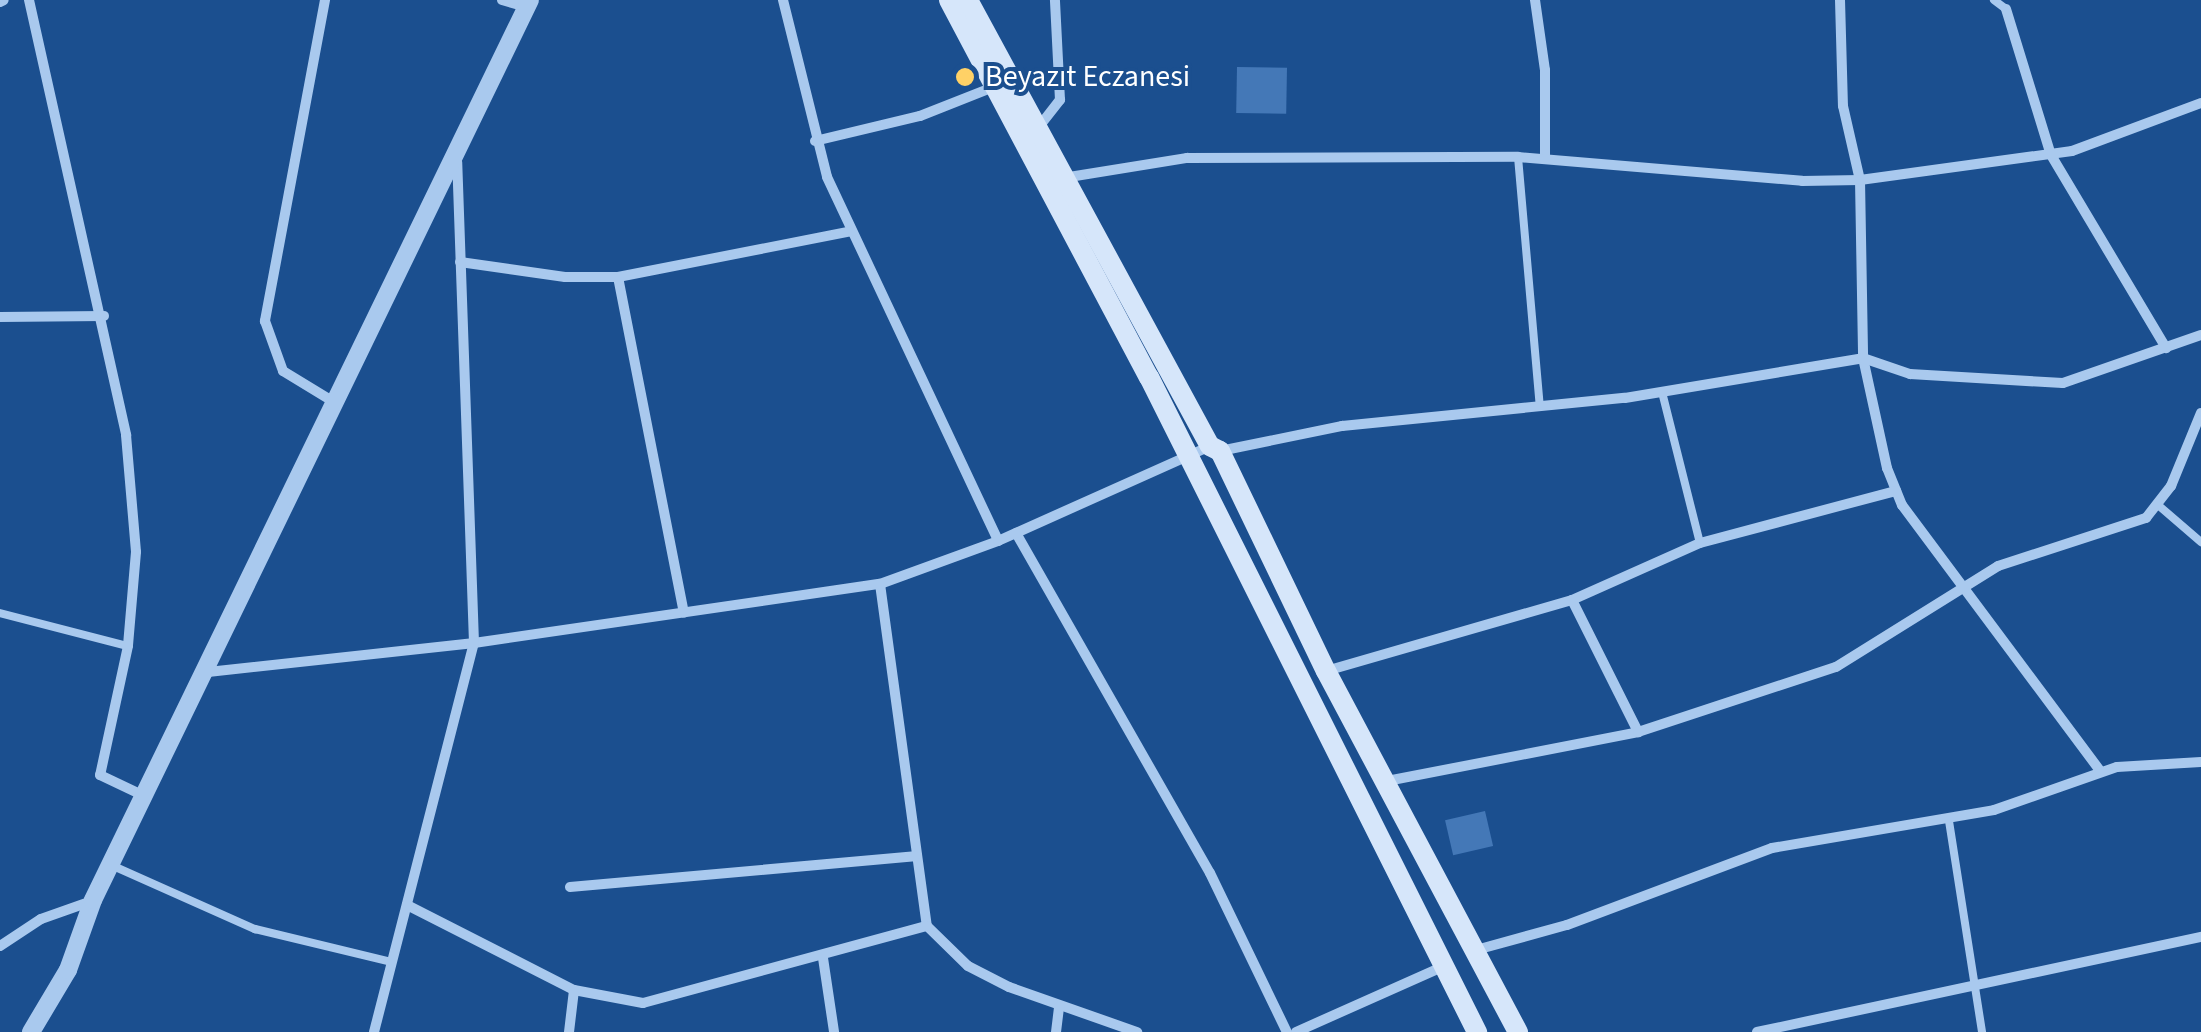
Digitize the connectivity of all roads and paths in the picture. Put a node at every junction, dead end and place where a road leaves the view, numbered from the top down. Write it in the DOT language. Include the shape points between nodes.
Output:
graph roads {
  1 [pos="30,0"];
  2 [pos="324,0"];
  3 [pos="502,0"];
  4 [pos="783,0"];
  5 [pos="949,0"];
  6 [pos="968,0"];
  7 [pos="1055,0"];
  8 [pos="1535,0"];
  9 [pos="1840,0"];
  10 [pos="1994,0"];
  11 [pos="529,4"];
  12 [pos="2006,9"];
  13 [pos="1003,83"];
  14 [pos="2201,103"];
  15 [pos="1037,128"];
  16 [pos="816,142"];
  17 [pos="2050,156"];
  18 [pos="1518,157"];
  19 [pos="1545,157"];
  20 [pos="457,162"];
  21 [pos="1062,178"];
  22 [pos="1860,180"];
  23 [pos="852,232"];
  24 [pos="460,262"];
  25 [pos="618,277"];
  26 [pos="104,316"];
  27 [pos="0,317"];
  28 [pos="2200,337"];
  29 [pos="2166,348"];
  30 [pos="1862,358"];
  31 [pos="1662,392"];
  32 [pos="338,405"];
  33 [pos="1540,406"];
  34 [pos="2201,413"];
  35 [pos="1215,448"];
  36 [pos="1189,457"];
  37 [pos="1896,490"];
  38 [pos="2158,505"];
  39 [pos="1016,533"];
  40 [pos="998,541"];
  41 [pos="2201,542"];
  42 [pos="1700,543"];
  43 [pos="880,584"];
  44 [pos="1960,587"];
  45 [pos="1572,600"];
  46 [pos="0,613"];
  47 [pos="684,613"];
  48 [pos="474,643"];
  49 [pos="128,646"];
  50 [pos="1326,671"];
  51 [pos="208,672"];
  52 [pos="1638,732"];
  53 [pos="2201,762"];
  54 [pos="2100,771"];
  55 [pos="1388,781"];
  56 [pos="146,796"];
  57 [pos="1948,821"];
  58 [pos="915,856"];
  59 [pos="111,866"];
  60 [pos="570,888"];
  61 [pos="93,900"];
  62 [pos="407,905"];
  63 [pos="926,926"];
  64 [pos="2201,937"];
  65 [pos="0,946"];
  66 [pos="1476,950"];
  67 [pos="823,958"];
  68 [pos="392,962"];
  69 [pos="1444,966"];
  70 [pos="1969,982"];
  71 [pos="574,990"];
  72 [pos="1059,1006"];
  73 [pos="31,1032"];
  74 [pos="374,1032"];
  75 [pos="569,1032"];
  76 [pos="834,1032"];
  77 [pos="1056,1032"];
  78 [pos="1137,1032"];
  79 [pos="1287,1032"];
  80 [pos="1296,1032"];
  81 [pos="1477,1032"];
  82 [pos="1518,1032"];
  83 [pos="1757,1032"];
  84 [pos="1982,1032"];
  1 -- 26 [label="street"];
  2 -- 32 [label="street" via="265,322 282,371"];
  3 -- 11 [label="street"];
  4 -- 16 [label="street"];
  5 -- 13 [label="main road"];
  6 -- 13 [label="main road"];
  7 -- 15 [label="street" via="1060,100"];
  8 -- 19 [label="street" via="1545,70"];
  9 -- 22 [label="street" via="1844,106"];
  10 -- 12 [label="lane"];
  11 -- 20 [label="street"];
  12 -- 17 [label="street"];
  13 -- 15 [label="main road"];
  13 -- 16 [label="street" via="920,116"];
  13 -- 36 [label="main road"];
  14 -- 17 [label="street"];
  15 -- 21 [label="main road"];
  16 -- 23 [label="street"];
  17 -- 22 [label="street"];
  17 -- 29 [label="street"];
  18 -- 19 [label="street"];
  18 -- 21 [label="street" via="1187,158"];
  18 -- 33 [label="lane"];
  19 -- 22 [label="street" via="1802,182"];
  20 -- 24 [label="street"];
  20 -- 32 [label="street"];
  21 -- 35 [label="main road"];
  22 -- 30 [label="street"];
  23 -- 25 [label="street"];
  23 -- 40 [label="street"];
  24 -- 25 [label="street" via="565,277"];
  24 -- 48 [label="street"];
  25 -- 47 [label="street"];
  26 -- 27 [label="street"];
  26 -- 49 [label="street" via="126,435 136,552"];
  28 -- 29 [label="street"];
  29 -- 30 [label="street" via="2063,383 1910,374"];
  30 -- 31 [label="street"];
  30 -- 37 [label="street"];
  31 -- 33 [label="street"];
  31 -- 42 [label="lane"];
  32 -- 51 [label="street"];
  33 -- 35 [label="street" via="1342,426"];
  34 -- 38 [label="street"];
  35 -- 36 [label="street"];
  35 -- 50 [label="main road"];
  36 -- 39 [label="street"];
  36 -- 69 [label="main road"];
  37 -- 42 [label="street"];
  37 -- 44 [label="street"];
  38 -- 41 [label="lane"];
  38 -- 44 [label="street" via="2137,523 2025,554"];
  39 -- 40 [label="street"];
  39 -- 79 [label="street" via="1210,873"];
  40 -- 43 [label="street"];
  42 -- 45 [label="street"];
  43 -- 47 [label="street"];
  43 -- 58 [label="street"];
  44 -- 52 [label="street" via="1836,667"];
  44 -- 54 [label="street"];
  45 -- 50 [label="street"];
  45 -- 52 [label="street"];
  46 -- 49 [label="lane"];
  47 -- 48 [label="street"];
  48 -- 51 [label="street"];
  48 -- 62 [label="street"];
  49 -- 56 [label="street" via="100,775"];
  50 -- 55 [label="main road"];
  51 -- 56 [label="street"];
  52 -- 55 [label="street"];
  53 -- 54 [label="street"];
  54 -- 57 [label="street" via="2023,802"];
  55 -- 66 [label="main road"];
  56 -- 59 [label="street"];
  57 -- 66 [label="street" via="1772,848 1567,925"];
  57 -- 70 [label="lane"];
  58 -- 60 [label="street"];
  58 -- 63 [label="street"];
  59 -- 61 [label="street"];
  59 -- 68 [label="lane" via="255,929"];
  61 -- 65 [label="street" via="41,919"];
  61 -- 73 [label="street" via="68,970"];
  62 -- 68 [label="street"];
  62 -- 71 [label="street"];
  63 -- 67 [label="street"];
  63 -- 72 [label="street" via="968,966"];
  64 -- 70 [label="street"];
  66 -- 82 [label="main road"];
  67 -- 71 [label="street" via="644,1003"];
  67 -- 76 [label="street"];
  68 -- 74 [label="street"];
  69 -- 80 [label="street"];
  69 -- 81 [label="main road"];
  70 -- 83 [label="street"];
  70 -- 84 [label="lane"];
  71 -- 75 [label="street"];
  72 -- 77 [label="street"];
  72 -- 78 [label="street"];
}
